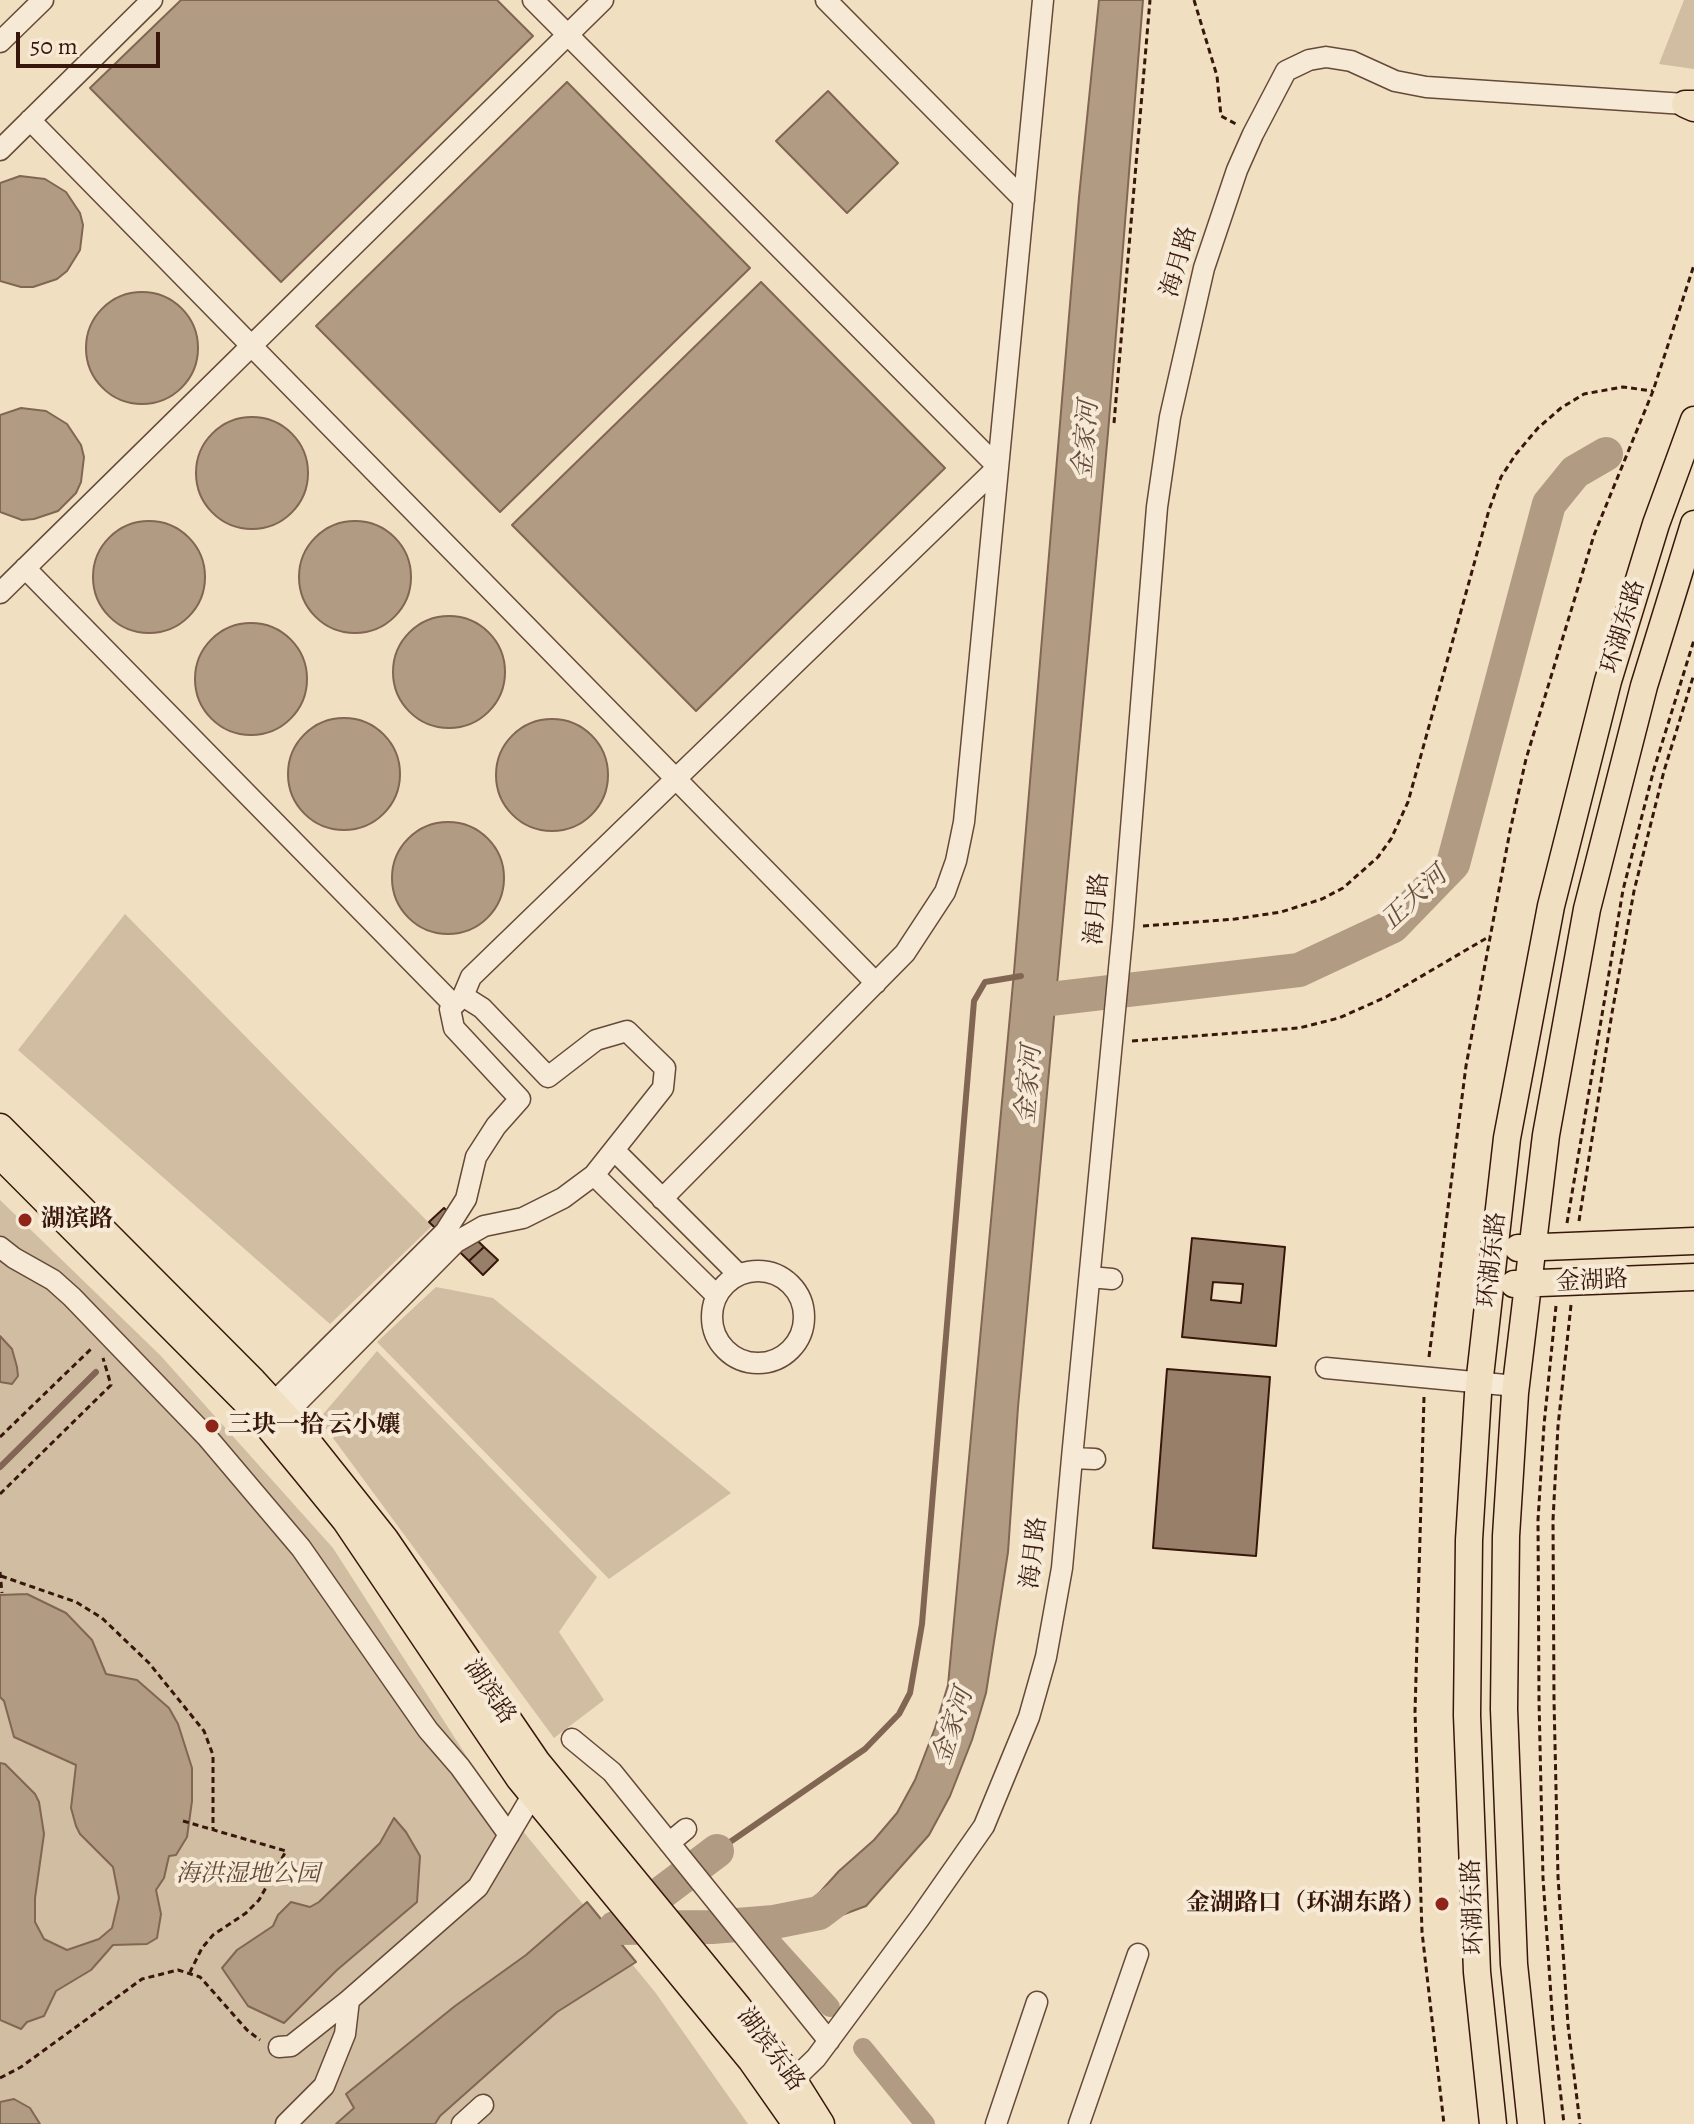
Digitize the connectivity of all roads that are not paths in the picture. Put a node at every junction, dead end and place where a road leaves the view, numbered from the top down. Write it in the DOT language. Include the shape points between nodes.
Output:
graph roads {
  1 [pos="43,0"];
  2 [pos="152,0"];
  3 [pos="533,0"];
  4 [pos="603,0"];
  5 [pos="826,0"];
  6 [pos="1043,0"];
  7 [pos="568,35"];
  8 [pos="0,42"];
  9 [pos="1691,105"];
  10 [pos="30,120"];
  11 [pos="0,150"];
  12 [pos="1024,200"];
  13 [pos="252,346"];
  14 [pos="1694,420"];
  15 [pos="998,467"];
  16 [pos="1694,524"];
  17 [pos="25,568"];
  18 [pos="0,593"];
  19 [pos="676,779"];
  20 [pos="876,983"];
  21 [pos="458,1000"];
  22 [pos="548,1077"];
  23 [pos="520,1099"];
  24 [pos="0,1127"];
  25 [pos="615,1151"];
  26 [pos="0,1155"];
  27 [pos="594,1175"];
  28 [pos="662,1199"];
  29 [pos="1694,1241"];
  30 [pos="0,1247"];
  31 [pos="1532,1247"];
  32 [pos="1494,1250"];
  33 [pos="738,1274"];
  34 [pos="1090,1277"];
  35 [pos="1694,1277"];
  36 [pos="1112,1279"];
  37 [pos="1528,1284"];
  38 [pos="1490,1285"];
  39 [pos="716,1295"];
  40 [pos="1326,1368"];
  41 [pos="1479,1383"];
  42 [pos="1516,1386"];
  43 [pos="279,1409"];
  44 [pos="1072,1458"];
  45 [pos="1095,1459"];
  46 [pos="572,1739"];
  47 [pos="533,1794"];
  48 [pos="686,1829"];
  49 [pos="509,1835"];
  50 [pos="671,1845"];
  51 [pos="604,1862"];
  52 [pos="1138,1954"];
  53 [pos="705,1984"];
  54 [pos="349,2000"];
  55 [pos="1037,2002"];
  56 [pos="829,2041"];
  57 [pos="279,2047"];
  58 [pos="786,2088"];
  59 [pos="483,2105"];
  60 [pos="286,2124"];
  61 [pos="462,2124"];
  62 [pos="796,2124"];
  63 [pos="821,2124"];
  64 [pos="996,2124"];
  65 [pos="1079,2124"];
  66 [pos="1493,2124"];
  67 [pos="1531,2124"];
  1 -- 8 [label="street"];
  2 -- 10 [label="street"];
  3 -- 7 [label="street"];
  4 -- 7 [label="street"];
  5 -- 12 [label="street"];
  6 -- 12 [label="street"];
  7 -- 13 [label="street"];
  7 -- 15 [label="street"];
  9 -- 34 [label="street, 海月路" via="1426,87 1326,57 1286,71 1274,90 1237,170 1204,268 1170,417 1157,507"];
  10 -- 11 [label="street"];
  10 -- 13 [label="street"];
  12 -- 15 [label="street"];
  13 -- 17 [label="street"];
  13 -- 19 [label="street"];
  14 -- 32 [label="main road, 环湖东路" via="1608,681 1551,906 1507,1138"];
  15 -- 19 [label="street"];
  15 -- 20 [label="street" via="956,861 927,922"];
  16 -- 31 [label="main road, 环湖东路" via="1644,686 1587,909 1546,1135"];
  17 -- 18 [label="street"];
  17 -- 21 [label="street"];
  19 -- 20 [label="street"];
  19 -- 21 [label="street" via="471,977"];
  20 -- 28 [label="street"];
  21 -- 22 [label="street" via="482,1008"];
  21 -- 23 [label="street" via="450,1009 454,1028"];
  22 -- 23 [label="street"];
  22 -- 25 [label="street" via="596,1040 627,1031 665,1068 663,1088"];
  23 -- 43 [label="street" via="476,1157 466,1199 445,1232"];
  24 -- 43 [label="main road, 湖滨路"];
  25 -- 27 [label="street"];
  25 -- 28 [label="street"];
  26 -- 47 [label="main road, 湖滨路" via="268,1425 345,1520"];
  27 -- 39 [label="street"];
  27 -- 43 [label="street" via="523,1218 484,1226 456,1242"];
  28 -- 33 [label="street"];
  29 -- 31 [label="main road, 金湖路"];
  30 -- 49 [label="street" via="53,1280 101,1338 207,1437 301,1548"];
  31 -- 32 [label="main road, 金湖路"];
  31 -- 37 [label="main road, 环湖东路"];
  32 -- 38 [label="main road, 环湖东路"];
  33 -- 39 [label="street"];
  33 -- 39 [label="street" via="753,1270 782,1276 801,1299 803,1329 786,1354 757,1363 728,1352 712,1325"];
  34 -- 36 [label="street"];
  34 -- 44 [label="street, 海月路"];
  35 -- 37 [label="main road, 金湖路"];
  37 -- 38 [label="main road, 金湖路"];
  37 -- 42 [label="main road, 环湖东路"];
  38 -- 41 [label="main road, 环湖东路"];
  40 -- 41 [label="street"];
  41 -- 42 [label="street"];
  41 -- 66 [label="main road, 环湖东路" via="1469,1540 1467,1715 1477,1972"];
  42 -- 67 [label="main road, 环湖东路" via="1506,1536 1504,1709 1514,1964"];
  43 -- 51 [label="main road, 湖滨路" via="385,1539"];
  44 -- 45 [label="street"];
  44 -- 56 [label="street, 海月路" via="1062,1568 1046,1657 1002,1784 984,1826"];
  46 -- 50 [label="street" via="612,1772"];
  47 -- 49 [label="street"];
  47 -- 51 [label="main road, 湖滨路"];
  48 -- 50 [label="street"];
  49 -- 54 [label="street" via="478,1887"];
  50 -- 56 [label="street"];
  51 -- 53 [label="main road, 湖滨路"];
  52 -- 65 [label="street"];
  53 -- 58 [label="main road, 湖滨东路"];
  54 -- 57 [label="street" via="291,2046"];
  54 -- 60 [label="street" via="345,2034 324,2086"];
  55 -- 64 [label="street"];
  56 -- 58 [label="street, 海月路"];
  58 -- 62 [label="main road, 湖滨东路"];
  58 -- 63 [label="main road, 湖滨东路"];
  59 -- 61 [label="street"];
}
